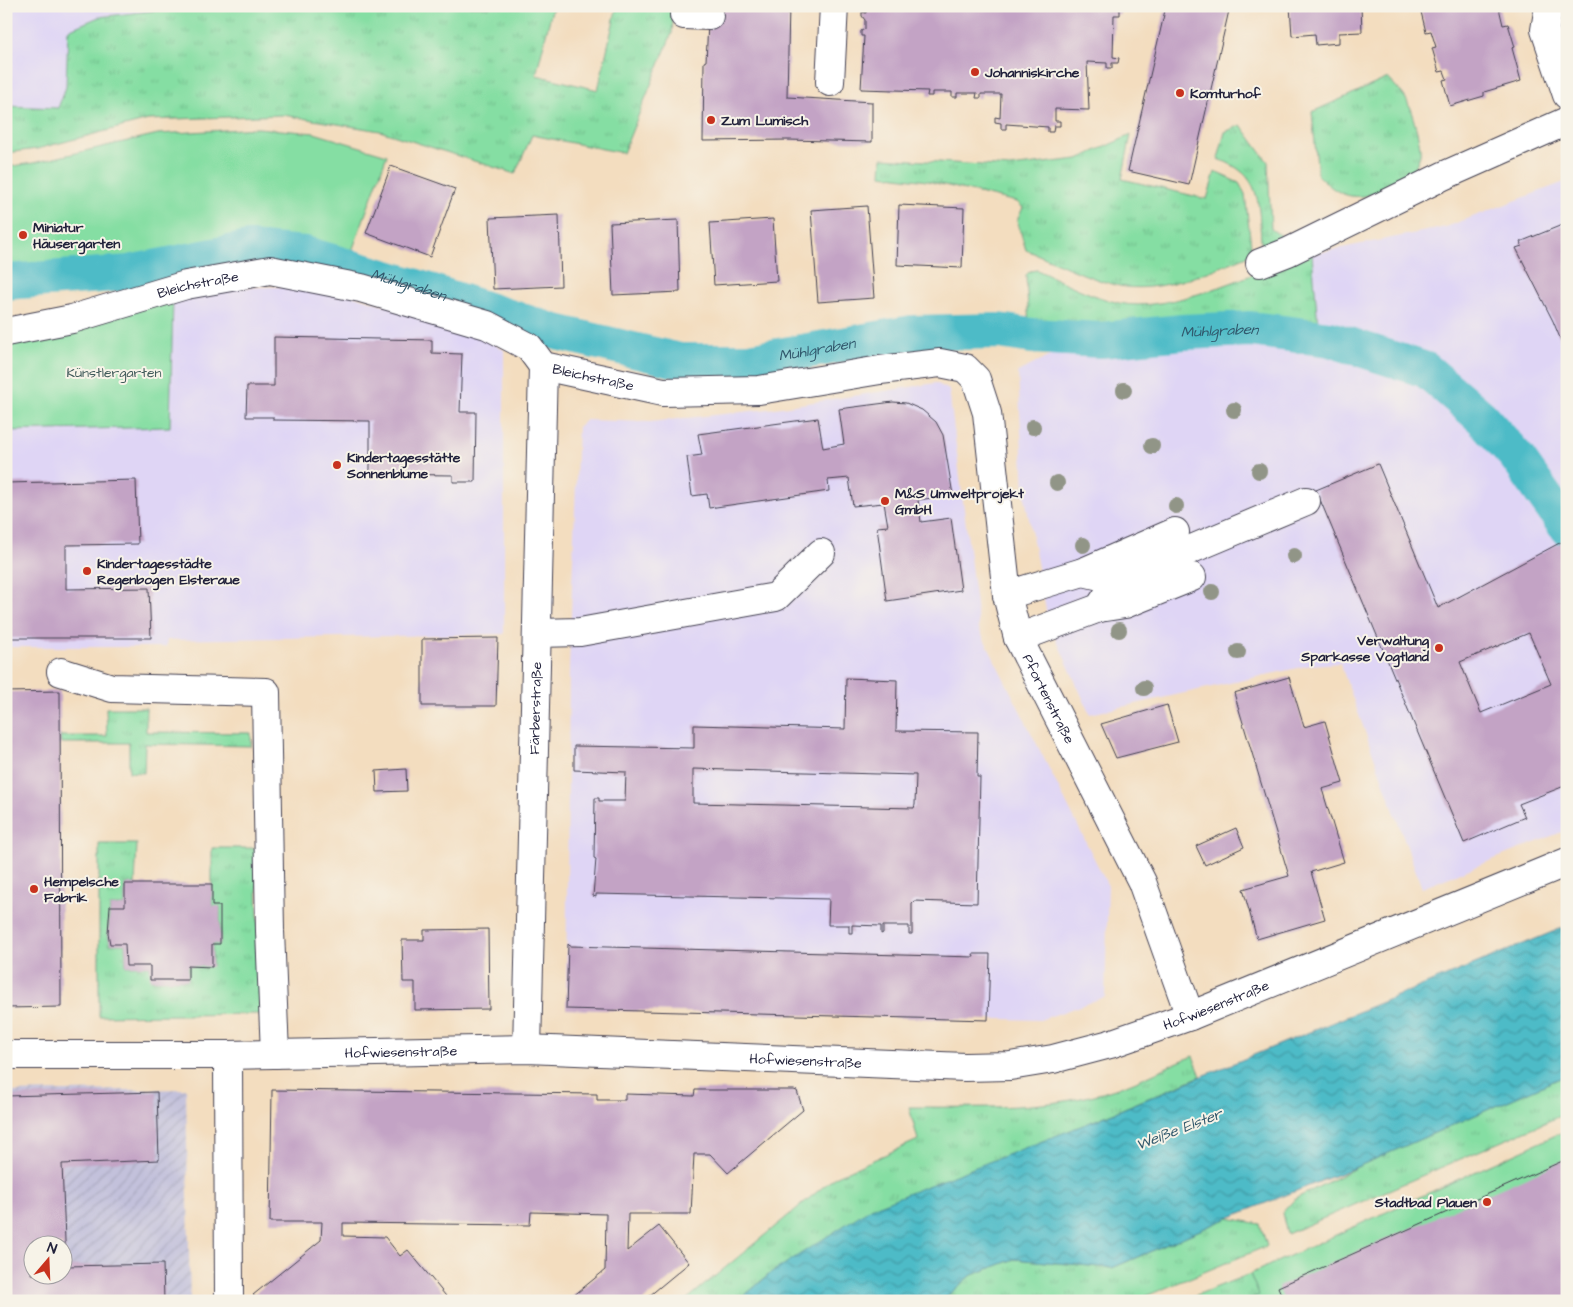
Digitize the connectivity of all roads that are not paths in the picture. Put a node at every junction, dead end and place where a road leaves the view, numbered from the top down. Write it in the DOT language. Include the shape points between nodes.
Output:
graph roads {
  1 [pos="834,6"];
  2 [pos="1549,7"];
  3 [pos="830,82"];
  4 [pos="1567,96"];
  5 [pos="1567,121"];
  6 [pos="1260,263"];
  7 [pos="6,332"];
  8 [pos="543,366"];
  9 [pos="965,368"];
  10 [pos="1306,501"];
  11 [pos="1174,532"];
  12 [pos="821,553"];
  13 [pos="1083,572"];
  14 [pos="1192,577"];
  15 [pos="1118,580"];
  16 [pos="1007,594"];
  17 [pos="1099,608"];
  18 [pos="538,633"];
  19 [pos="1018,638"];
  20 [pos="61,672"];
  21 [pos="1567,862"];
  22 [pos="1190,1016"];
  23 [pos="527,1049"];
  24 [pos="275,1054"];
  25 [pos="6,1055"];
  26 [pos="228,1055"];
  27 [pos="229,1301"];
  1 -- 3 [label="street"];
  2 -- 4 [label="street" via="1545,30"];
  5 -- 6 [label="street" via="1411,190"];
  7 -- 8 [label="street, Bleichstraße" via="72,319 186,285 270,270 361,288 487,325 529,347"];
  8 -- 9 [label="street, Bleichstraße" via="663,392 759,390 940,363"];
  8 -- 18 [label="street, Färberstraße"];
  9 -- 16 [label="street, Pfortenstraße" via="976,379 987,413"];
  10 -- 15 [label="street"];
  11 -- 13 [label="street"];
  12 -- 18 [label="street" via="776,597 580,632"];
  13 -- 15 [label="street"];
  13 -- 16 [label="street"];
  14 -- 17 [label="street" via="1125,604"];
  15 -- 17 [label="street"];
  16 -- 19 [label="street, Pfortenstraße"];
  17 -- 19 [label="street"];
  18 -- 23 [label="street, Färberstraße"];
  19 -- 22 [label="street, Pfortenstraße" via="1142,882"];
  20 -- 24 [label="street" via="112,688 266,692"];
  21 -- 22 [label="street, Hofwiesenstraße"];
  22 -- 23 [label="street, Hofwiesenstraße" via="1110,1044 1010,1066 966,1067"];
  23 -- 24 [label="street, Hofwiesenstraße"];
  24 -- 26 [label="street, Hofwiesenstraße"];
  25 -- 26 [label="street, Hofwiesenstraße"];
  26 -- 27 [label="street"];
}
